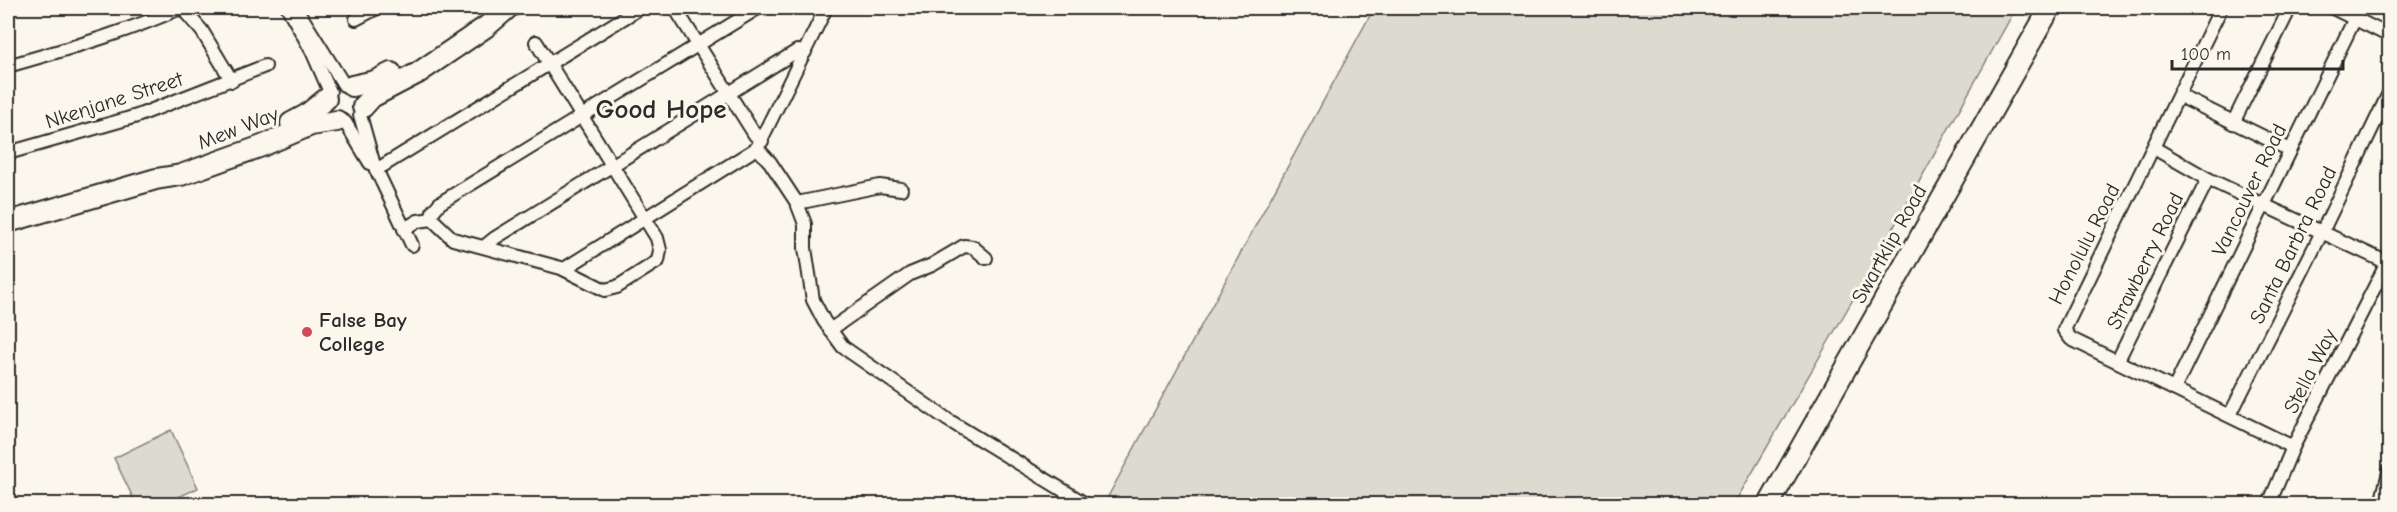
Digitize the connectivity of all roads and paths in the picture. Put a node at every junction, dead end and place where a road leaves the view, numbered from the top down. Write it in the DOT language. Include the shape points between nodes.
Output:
graph roads {
  1 [pos="181,8"];
  2 [pos="288,8"];
  3 [pos="296,8"];
  4 [pos="377,8"];
  5 [pos="640,8"];
  6 [pos="675,8"];
  7 [pos="758,8"];
  8 [pos="826,8"];
  9 [pos="2050,8"];
  10 [pos="2221,8"];
  11 [pos="2290,8"];
  12 [pos="2334,8"];
  13 [pos="502,12"];
  14 [pos="2357,13"];
  15 [pos="356,19"];
  16 [pos="2390,36"];
  17 [pos="536,42"];
  18 [pos="698,44"];
  19 [pos="805,52"];
  20 [pos="549,64"];
  21 [pos="8,66"];
  22 [pos="265,66"];
  23 [pos="231,81"];
  24 [pos="338,91"];
  25 [pos="2390,92"];
  26 [pos="729,94"];
  27 [pos="2180,96"];
  28 [pos="351,116"];
  29 [pos="582,116"];
  30 [pos="2234,123"];
  31 [pos="760,144"];
  32 [pos="2154,148"];
  33 [pos="2290,150"];
  34 [pos="8,153"];
  35 [pos="612,165"];
  36 [pos="375,167"];
  37 [pos="156,178"];
  38 [pos="2208,179"];
  39 [pos="901,189"];
  40 [pos="796,203"];
  41 [pos="2264,205"];
  42 [pos="644,218"];
  43 [pos="432,219"];
  44 [pos="8,222"];
  45 [pos="404,229"];
  46 [pos="2322,232"];
  47 [pos="412,245"];
  48 [pos="484,247"];
  49 [pos="986,258"];
  50 [pos="2388,261"];
  51 [pos="564,269"];
  52 [pos="830,330"];
  53 [pos="2118,360"];
  54 [pos="2174,389"];
  55 [pos="2230,415"];
  56 [pos="2293,447"];
  57 [pos="2390,468"];
  58 [pos="1084,503"];
  59 [pos="1769,504"];
  60 [pos="2269,504"];
  61 [pos="2381,504"];
  1 -- 21 [label="street"];
  1 -- 23 [label="street" via="202,31"];
  2 -- 24 [label="street"];
  3 -- 24 [label="street"];
  4 -- 15 [label="street"];
  5 -- 20 [label="street"];
  6 -- 18 [label="street"];
  7 -- 18 [label="street"];
  8 -- 19 [label="street"];
  9 -- 59 [label="main road, Swartklip Road"];
  10 -- 27 [label="street, Honolulu Road"];
  11 -- 30 [label="street"];
  12 -- 14 [label="street"];
  13 -- 24 [label="main road, Mew Way" via="375,81"];
  13 -- 28 [label="main road, Mew Way" via="418,73 372,97"];
  14 -- 16 [label="street"];
  14 -- 33 [label="street, Vancouver Road"];
  17 -- 20 [label="street"];
  18 -- 26 [label="street"];
  18 -- 29 [label="street"];
  19 -- 26 [label="street" via="797,51"];
  19 -- 31 [label="street"];
  20 -- 29 [label="street"];
  20 -- 36 [label="street"];
  22 -- 23 [label="street, Nkenjane Street"];
  23 -- 34 [label="street, Nkenjane Street" via="137,116"];
  24 -- 28 [label="main road" via="328,112"];
  24 -- 28 [label="main road" via="362,95"];
  24 -- 37 [label="main road, Mew Way" via="296,121 180,164"];
  25 -- 46 [label="street, Santa Barbra Road"];
  26 -- 31 [label="street"];
  26 -- 35 [label="street"];
  27 -- 30 [label="street"];
  27 -- 32 [label="street, Honolulu Road"];
  28 -- 36 [label="street" via="368,160"];
  28 -- 37 [label="main road, Mew Way" via="311,125 181,175"];
  29 -- 35 [label="street"];
  29 -- 43 [label="street" via="440,204"];
  30 -- 33 [label="street"];
  31 -- 40 [label="street"];
  31 -- 42 [label="street"];
  32 -- 38 [label="street"];
  32 -- 53 [label="street, Honolulu Road" via="2064,327 2071,339"];
  33 -- 41 [label="street, Vancouver Road"];
  35 -- 42 [label="street"];
  35 -- 48 [label="street"];
  36 -- 45 [label="street"];
  37 -- 44 [label="main road, Mew Way"];
  38 -- 41 [label="street"];
  38 -- 53 [label="street, Strawberry Road"];
  39 -- 40 [label="street" via="880,186"];
  40 -- 52 [label="street" via="805,224 813,300"];
  41 -- 46 [label="street"];
  41 -- 54 [label="street, Vancouver Road"];
  42 -- 51 [label="street"];
  42 -- 51 [label="street" via="658,241 660,253 656,263 639,274 615,289 605,290"];
  43 -- 45 [label="street"];
  43 -- 48 [label="street" via="449,237"];
  45 -- 47 [label="street"];
  46 -- 50 [label="street"];
  46 -- 55 [label="street, Santa Barbra Road"];
  48 -- 51 [label="street"];
  49 -- 52 [label="street" via="973,247 964,246 910,274"];
  50 -- 56 [label="street, Stella Way"];
  52 -- 58 [label="street" via="843,347 948,420"];
  53 -- 54 [label="street, Honolulu Road"];
  54 -- 55 [label="street, Honolulu Road"];
  55 -- 56 [label="street, Honolulu Road"];
  56 -- 60 [label="street, Stella Way"];
  57 -- 61 [label="street"];
}
